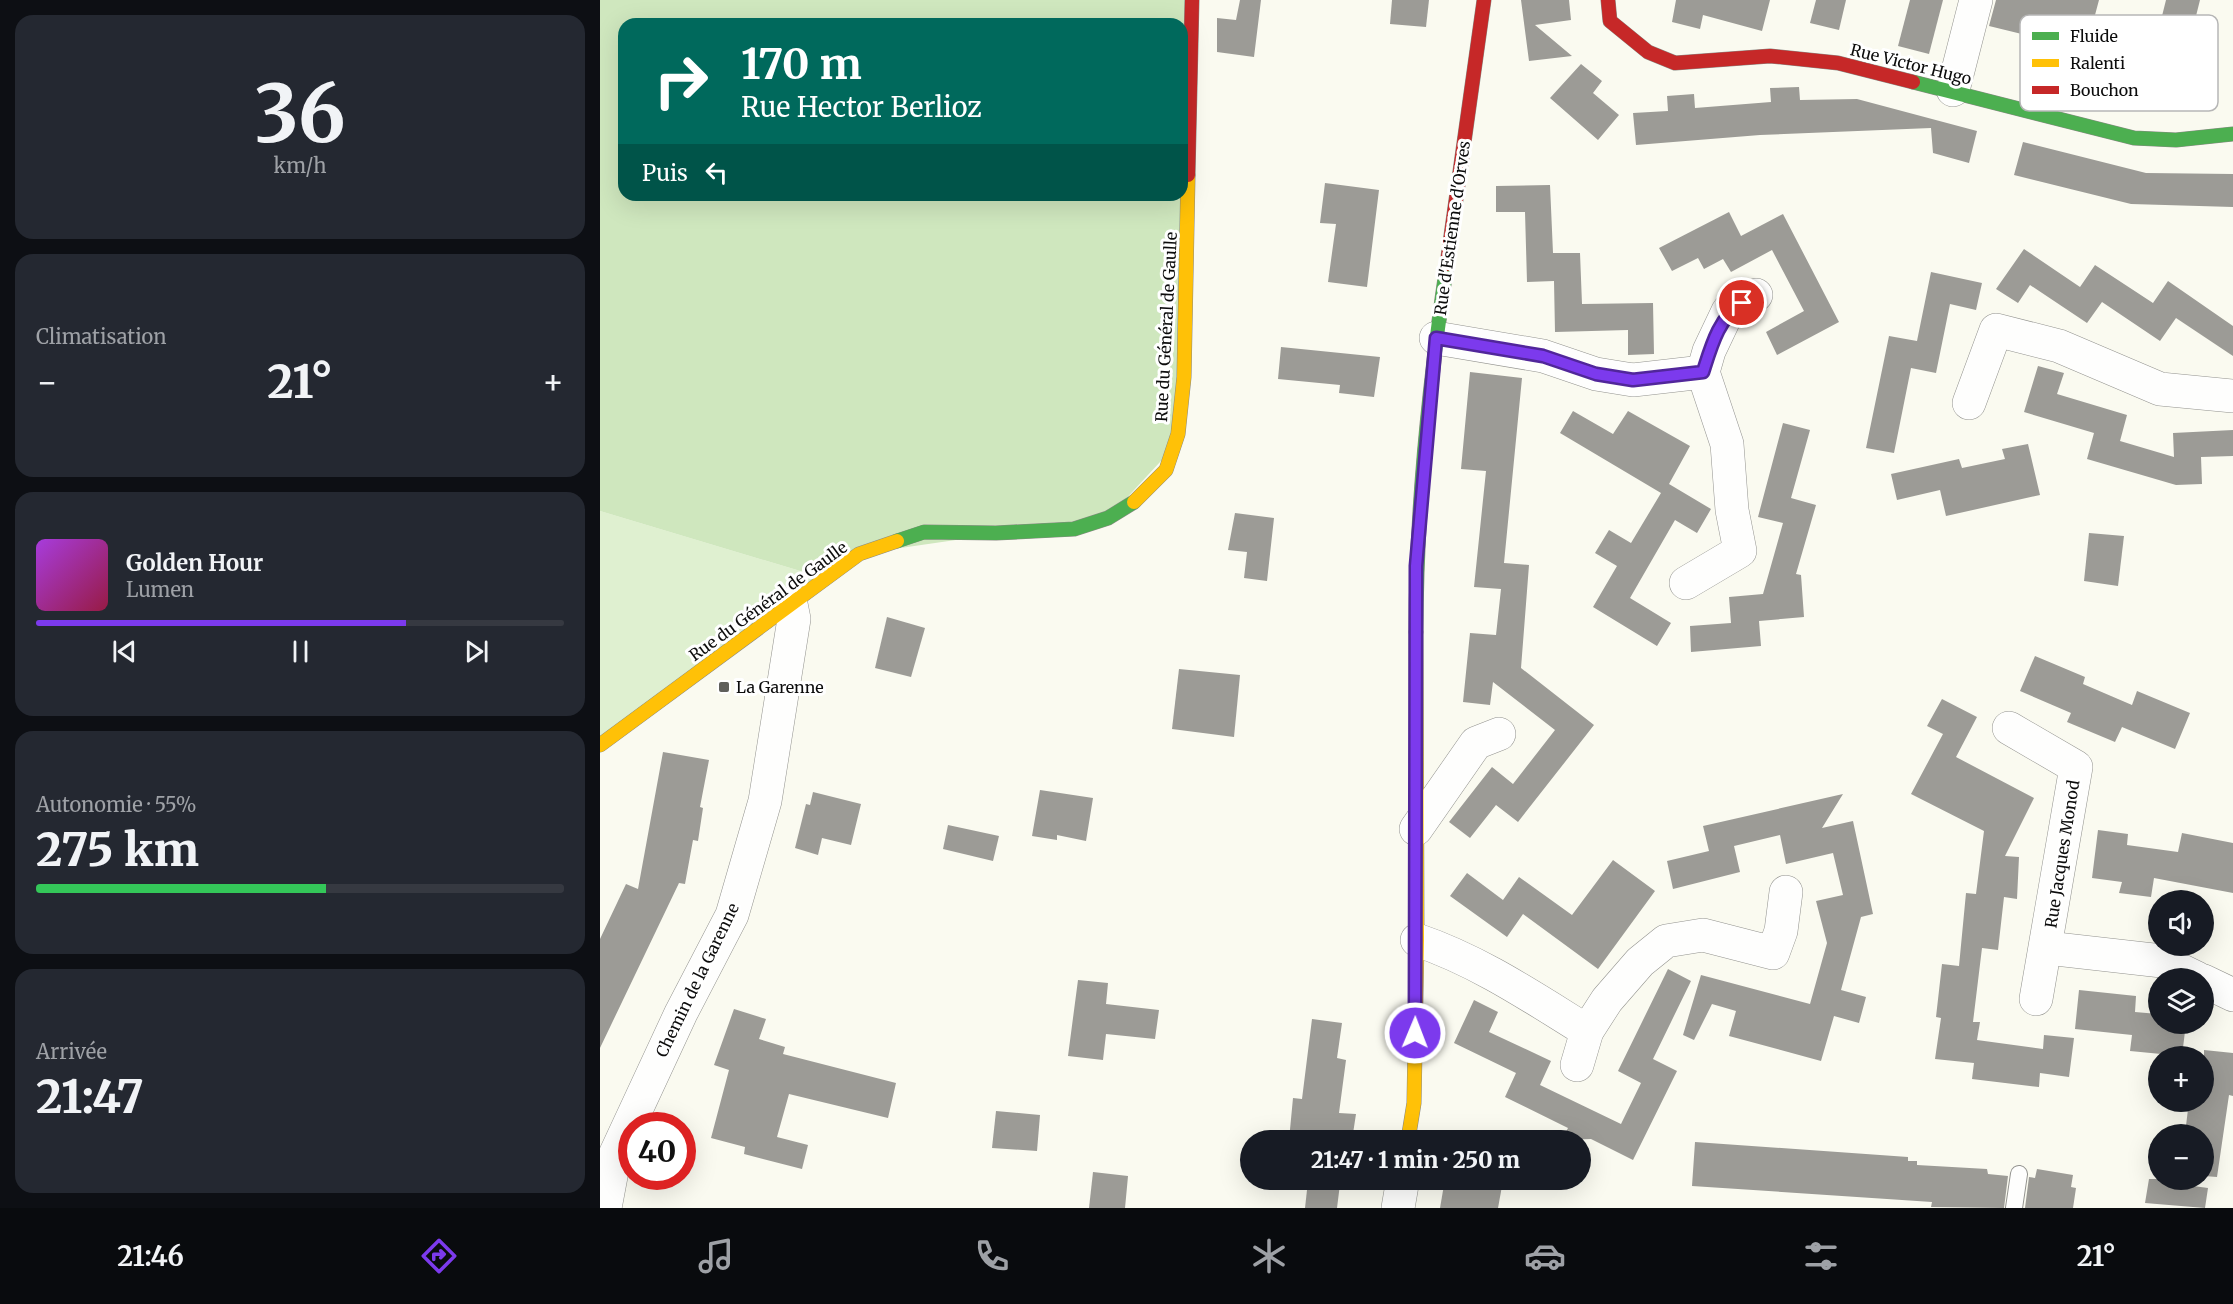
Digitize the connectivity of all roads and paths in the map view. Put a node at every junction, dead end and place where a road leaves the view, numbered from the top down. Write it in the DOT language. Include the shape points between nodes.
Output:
graph roads {
  1 [pos="1192,0"];
  2 [pos="1484,0"];
  3 [pos="1608,0"];
  4 [pos="1976,0"];
  5 [pos="1953,90"];
  6 [pos="2020,108"];
  7 [pos="2032,111"];
  8 [pos="2233,134"];
  9 [pos="1188,188"];
  10 [pos="1188,201"];
  11 [pos="1756,295"];
  12 [pos="1436,338"];
  13 [pos="1703,372"];
  14 [pos="2233,396"];
  15 [pos="1969,403"];
  16 [pos="1686,583"];
  17 [pos="790,604"];
  18 [pos="2008,728"];
  19 [pos="1499,734"];
  20 [pos="600,745"];
  21 [pos="1416,829"];
  22 [pos="1786,892"];
  23 [pos="1417,940"];
  24 [pos="2047,948"];
  25 [pos="2177,968"];
  26 [pos="2214,986"];
  27 [pos="2233,995"];
  28 [pos="2036,999"];
  29 [pos="1587,1031"];
  30 [pos="1577,1065"];
  31 [pos="1410,1130"];
  32 [pos="2019,1174"];
  33 [pos="1400,1190"];
  34 [pos="605,1208"];
  35 [pos="1398,1208"];
  36 [pos="2014,1208"];
  1 -- 9 [label="street, Rue du Général de Gaulle"];
  2 -- 12 [label="street, Rue d'Estienne d'Orves"];
  3 -- 5 [label="street, Rue Victor Hugo" via="1610,21 1647,52 1675,63 1770,56 1838,63"];
  4 -- 5 [label="street"];
  5 -- 6 [label="street, Rue Victor Hugo"];
  7 -- 8 [label="street, Rue Victor Hugo" via="2134,138 2176,140"];
  10 -- 17 [label="street, Rue du Général de Gaulle" via="1184,376 1178,434 1166,470 1141,497 1108,518 1074,529 924,532 859,554"];
  11 -- 13 [label="street" via="1728,311"];
  12 -- 13 [label="street" via="1543,356 1596,374 1633,380"];
  12 -- 21 [label="street, Rue d'Estienne d'Orves" via="1416,566"];
  13 -- 16 [label="street" via="1727,444 1740,551"];
  14 -- 15 [label="street" via="2160,389 2059,346 1996,330"];
  17 -- 20 [label="street, Rue du Général de Gaulle"];
  17 -- 34 [label="street, Chemin de la Garenne" via="794,619 765,801 732,915 681,1012 615,1155"];
  18 -- 24 [label="street, Rue Jacques Monod" via="2076,767"];
  19 -- 21 [label="street" via="1476,744"];
  21 -- 23 [label="street, Rue d'Estienne d'Orves"];
  22 -- 29 [label="street" via="1781,931 1773,953 1703,935 1666,941 1633,970"];
  23 -- 29 [label="street" via="1497,975"];
  23 -- 31 [label="street, Rue d'Estienne d'Orves" via="1414,1103"];
  24 -- 25 [label="street, Rue Jacques Monod" via="2162,961"];
  24 -- 28 [label="street, Rue Jacques Monod"];
  26 -- 27 [label="street"];
  29 -- 30 [label="street"];
  32 -- 36 [label="lane"];
  33 -- 35 [label="street"];
}
